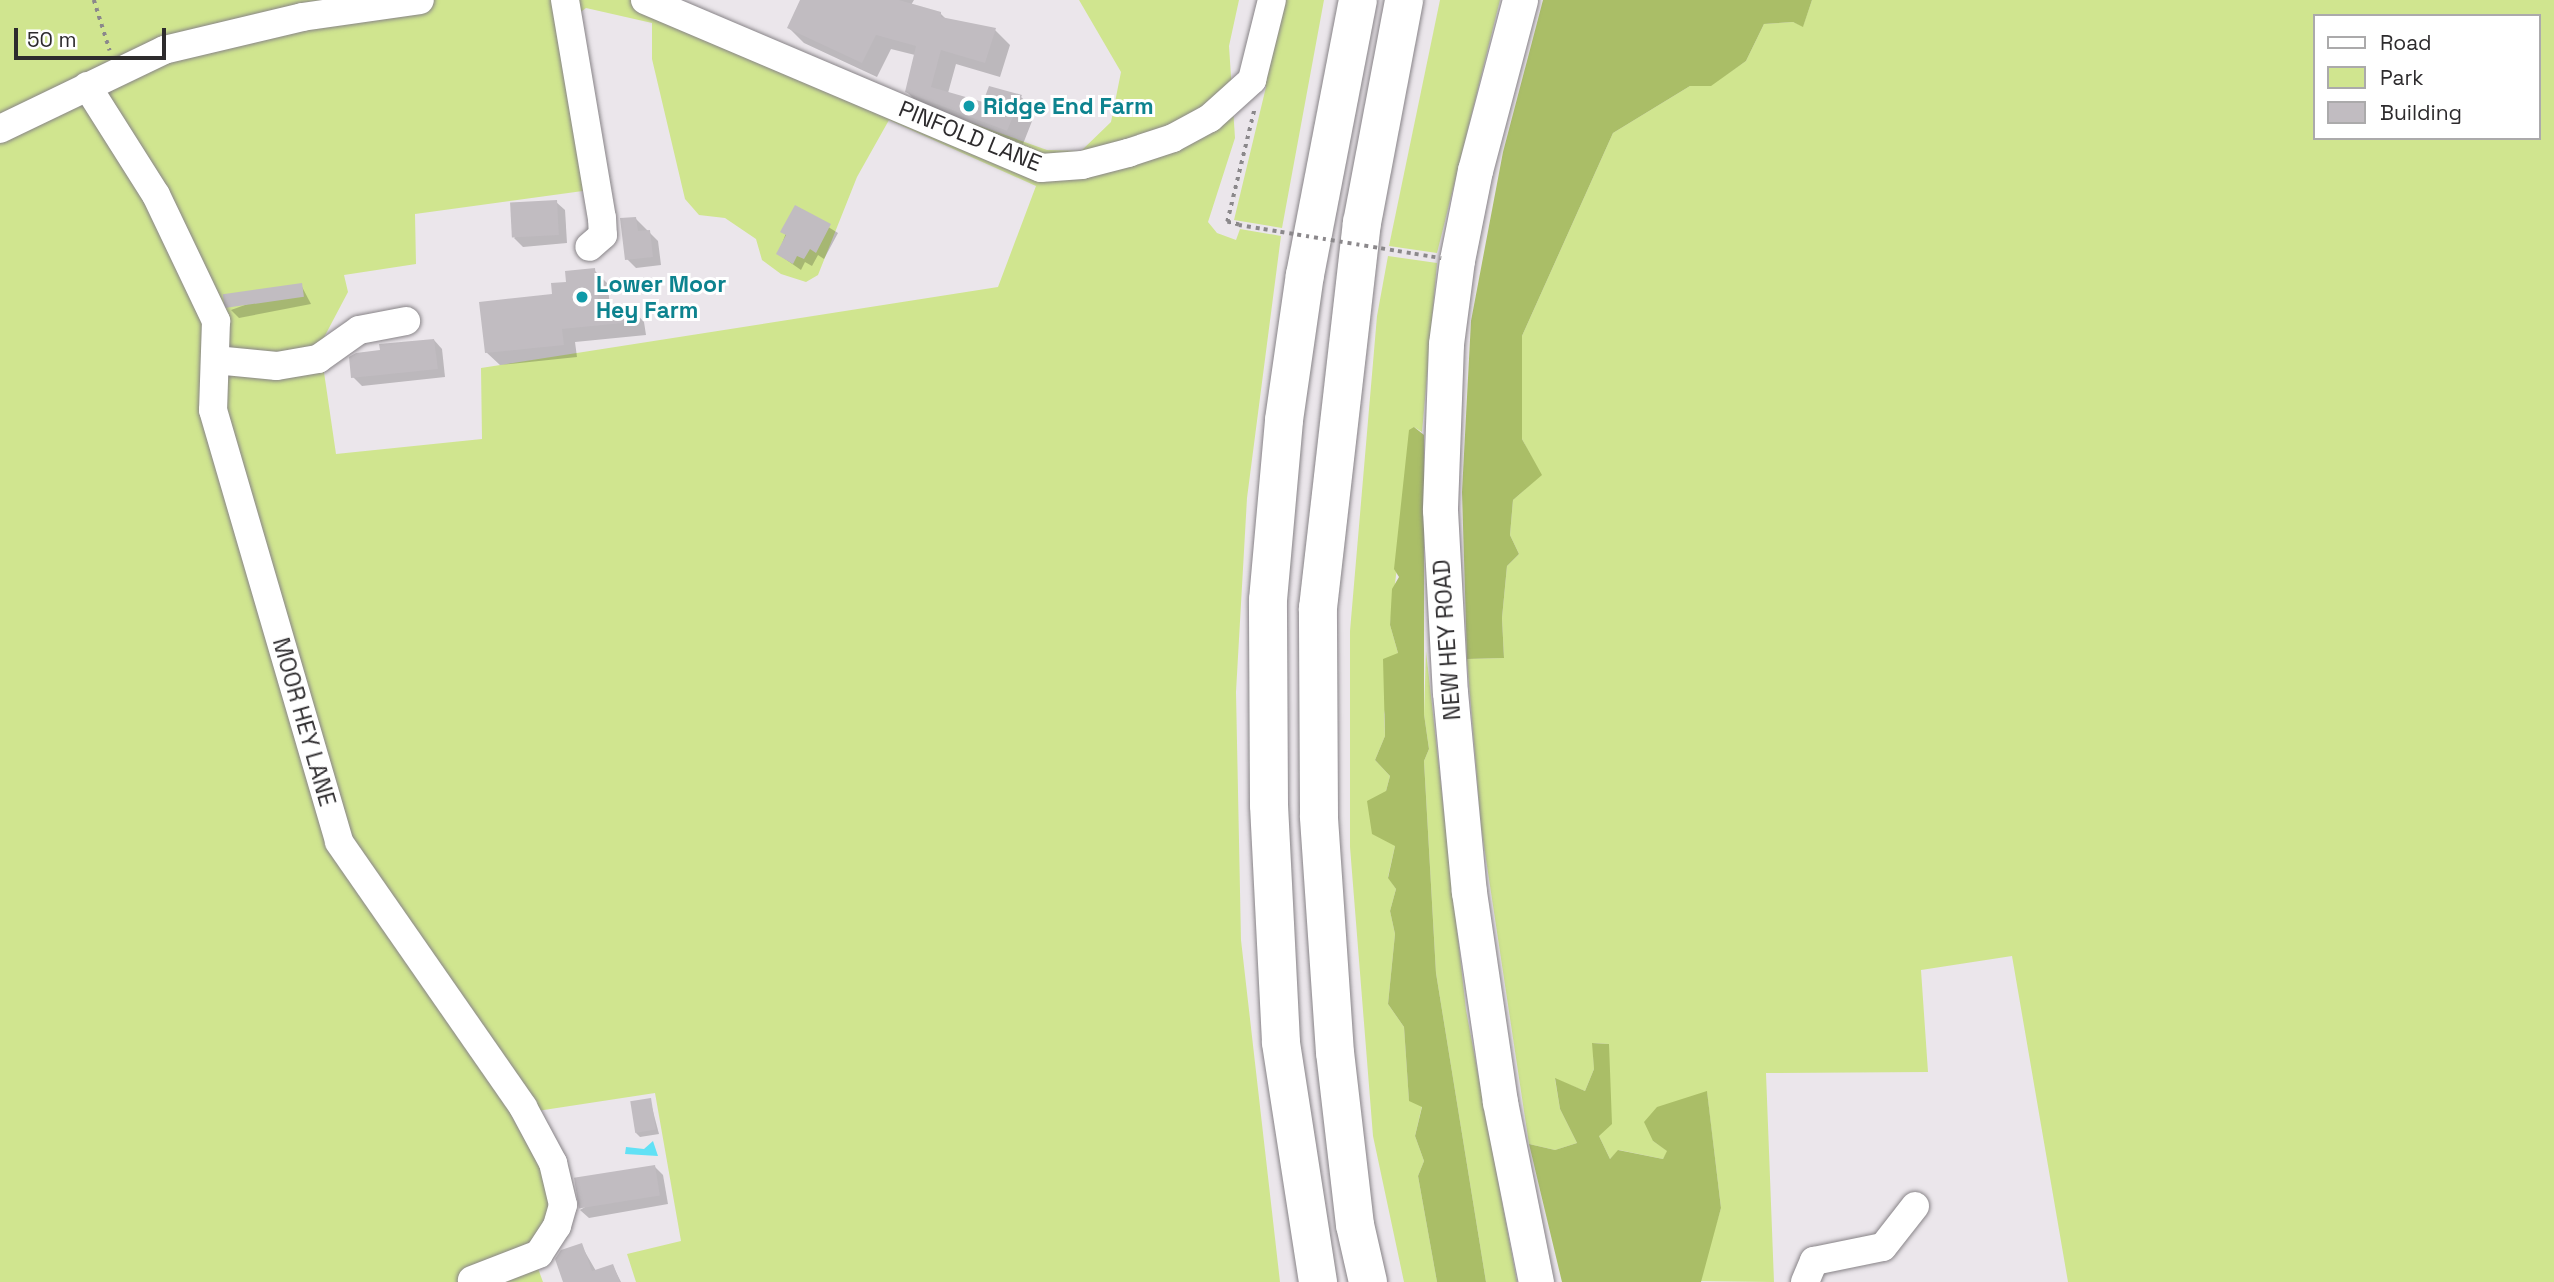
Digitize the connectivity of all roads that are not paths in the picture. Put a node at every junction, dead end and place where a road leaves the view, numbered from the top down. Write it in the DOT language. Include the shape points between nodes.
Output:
graph roads {
  1 [pos="420,0"];
  2 [pos="565,0"];
  3 [pos="645,0"];
  4 [pos="1272,0"];
  5 [pos="1358,0"];
  6 [pos="1404,0"];
  7 [pos="1520,0"];
  8 [pos="87,86"];
  9 [pos="0,129"];
  10 [pos="589,247"];
  11 [pos="407,321"];
  12 [pos="215,360"];
  13 [pos="1915,1206"];
  14 [pos="472,1280"];
  15 [pos="1318,1282"];
  16 [pos="1368,1282"];
  17 [pos="1536,1282"];
  18 [pos="1805,1282"];
  1 -- 8 [label="street" via="290,20 164,50"];
  2 -- 10 [label="street" via="602,218 603,235"];
  3 -- 4 [label="street, PINFOLD LANE" via="1041,168 1082,165 1173,138 1210,118 1252,80"];
  5 -- 15 [label="highway" via="1305,275 1284,420 1268,600 1269,805 1281,1042"];
  6 -- 16 [label="highway" via="1362,223 1318,608 1319,816 1335,1053 1354,1225"];
  7 -- 17 [label="main road, NEW HEY ROAD" via="1475,170 1457,260 1446,344 1440,510 1452,716 1471,905 1500,1102"];
  8 -- 9 [label="street"];
  8 -- 12 [label="street, MOOR HEY LANE" via="156,195 216,321"];
  11 -- 12 [label="street" via="359,330 318,359 276,366"];
  12 -- 14 [label="street, MOOR HEY LANE" via="213,410 339,842 523,1107 553,1163 563,1205 557,1226 539,1254"];
  13 -- 18 [label="street" via="1883,1247 1814,1261"];
}
